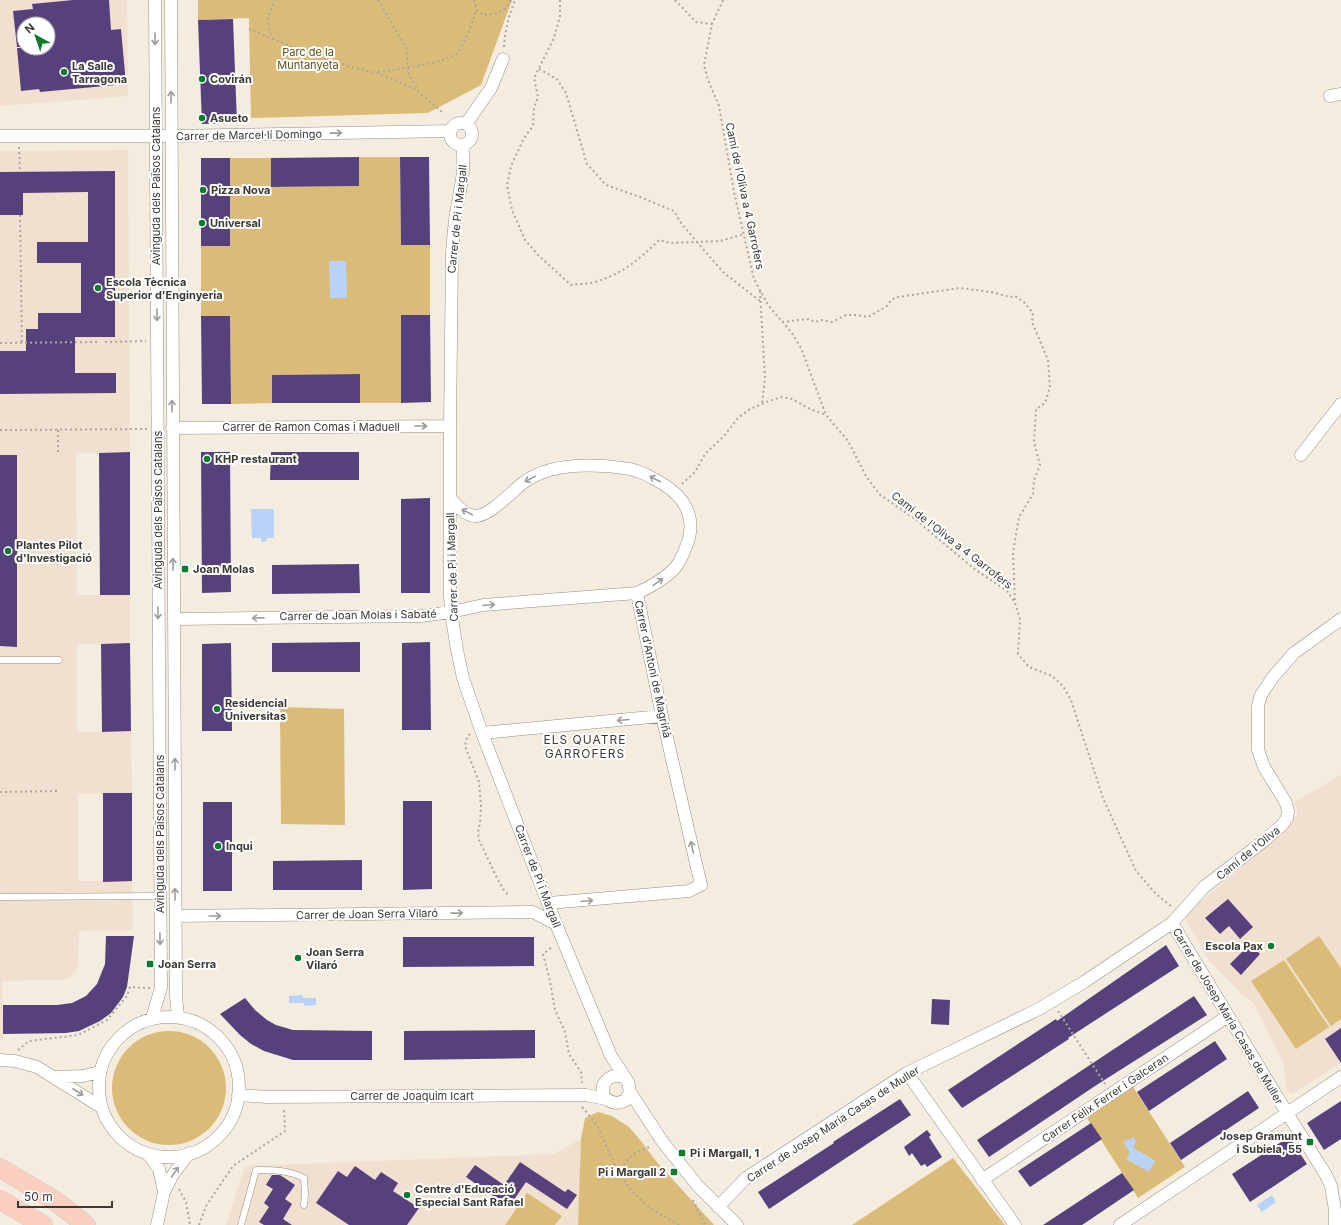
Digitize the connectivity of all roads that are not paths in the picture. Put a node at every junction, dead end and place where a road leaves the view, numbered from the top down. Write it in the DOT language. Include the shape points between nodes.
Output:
graph roads {
  1 [pos="155,0"];
  2 [pos="171,0"];
  3 [pos="503,59"];
  4 [pos="466,124"];
  5 [pos="451,131"];
  6 [pos="0,136"];
  7 [pos="156,136"];
  8 [pos="172,136"];
  9 [pos="462,145"];
  10 [pos="1341,404"];
  11 [pos="450,426"];
  12 [pos="172,428"];
  13 [pos="1301,455"];
  14 [pos="450,498"];
  15 [pos="637,593"];
  16 [pos="451,612"];
  17 [pos="174,619"];
  18 [pos="1341,619"];
  19 [pos="0,660"];
  20 [pos="59,660"];
  21 [pos="662,716"];
  22 [pos="482,733"];
  23 [pos="160,896"];
  24 [pos="0,897"];
  25 [pos="549,903"];
  26 [pos="176,916"];
  27 [pos="1172,923"];
  28 [pos="556,924"];
  29 [pos="1228,1016"];
  30 [pos="178,1017"];
  31 [pos="152,1018"];
  32 [pos="611,1056"];
  33 [pos="0,1060"];
  34 [pos="100,1072"];
  35 [pos="907,1073"];
  36 [pos="55,1077"];
  37 [pos="1341,1077"];
  38 [pos="624,1078"];
  39 [pos="606,1081"];
  40 [pos="630,1092"];
  41 [pos="238,1095"];
  42 [pos="586,1095"];
  43 [pos="606,1099"];
  44 [pos="622,1102"];
  45 [pos="102,1107"];
  46 [pos="1287,1113"];
  47 [pos="651,1125"];
  48 [pos="148,1154"];
  49 [pos="189,1154"];
  50 [pos="0,1168"];
  51 [pos="0,1178"];
  52 [pos="982,1180"];
  53 [pos="164,1192"];
  54 [pos="0,1200"];
  55 [pos="304,1205"];
  56 [pos="718,1207"];
  57 [pos="43,1225"];
  58 [pos="79,1225"];
  59 [pos="86,1225"];
  60 [pos="157,1225"];
  61 [pos="241,1225"];
  62 [pos="737,1225"];
  63 [pos="1015,1225"];
  64 [pos="1120,1225"];
  65 [pos="1335,1225"];
  1 -- 7 [label="street, Avinguda dels Països Catalans, one-way"];
  8 -- 2 [label="street, Avinguda dels Països Catalans, one-way"];
  3 -- 4 [label="street" via="492,88"];
  4 -- 5 [label="street" via="457,124"];
  4 -- 9 [label="street" via="470,127 472,136 469,142"];
  8 -- 5 [label="street, Carrer de Marcel·lí Domingo, one-way"];
  5 -- 9 [label="street" via="450,137 453,141"];
  6 -- 7 [label="street, Carrer de Marcel·lí Domingo"];
  7 -- 8 [label="street, Carrer de Marcel·lí Domingo"];
  7 -- 23 [label="street, Avinguda dels Països Catalans, one-way"];
  12 -- 8 [label="street, Avinguda dels Països Catalans, one-way"];
  9 -- 11 [label="street, Carrer de Pi i Margall" via="463,172 452,253"];
  10 -- 13 [label="street"];
  12 -- 11 [label="street, Carrer de Ramon Comas i Maduell, one-way"];
  11 -- 14 [label="street, Carrer de Pi i Margall"];
  17 -- 12 [label="street, Avinguda dels Països Catalans, one-way"];
  15 -- 14 [label="street, Carrer d'Antoni de Magriñà, one-way" via="675,568 687,544 690,516 684,502 664,483 625,468 583,465 562,468 524,482 488,512 476,516 468,514"];
  14 -- 16 [label="street, Carrer de Pi i Margall"];
  16 -- 15 [label="street, Carrer de Joan Molas i Sabaté, one-way" via="483,605"];
  15 -- 21 [label="street, Carrer d'Antoni de Magriñà"];
  16 -- 17 [label="street, Carrer de Joan Molas i Sabaté, one-way" via="421,616"];
  16 -- 22 [label="street, Carrer de Pi i Margall" via="463,678"];
  26 -- 17 [label="street, Avinguda dels Països Catalans, one-way"];
  18 -- 27 [label="street, Camí de l'Oliva" via="1294,653 1273,677 1259,700 1258,750 1264,767 1286,803 1287,818 1270,835 1204,887"];
  19 -- 20 [label="lane"];
  21 -- 22 [label="street, one-way"];
  25 -- 21 [label="street, Carrer d'Antoni de Magriñà, one-way" via="689,891 701,885"];
  22 -- 25 [label="street, Carrer de Pi i Margall"];
  23 -- 24 [label="lane"];
  23 -- 31 [label="street, Avinguda dels Països Catalans, one-way" via="161,988"];
  25 -- 28 [label="street, Carrer de Pi i Margall"];
  26 -- 28 [label="street, Carrer de Joan Serra Vilaró, one-way" via="533,912"];
  26 -- 30 [label="street, Avinguda dels Països Catalans"];
  27 -- 29 [label="street, Carrer de Josep Maria Casas de Muller"];
  27 -- 35 [label="street, Carrer de Josep Maria Casas de Muller" via="1039,1009"];
  28 -- 32 [label="street, Carrer de Pi i Margall"];
  29 -- 46 [label="street, Carrer de Josep Maria Casas de Muller"];
  29 -- 52 [label="street, Carrer Félix Ferrer i Galceran"];
  30 -- 31 [label="street"];
  30 -- 41 [label="street" via="207,1028 229,1050 238,1079"];
  31 -- 34 [label="street" via="124,1032 105,1057"];
  32 -- 38 [label="street, Carrer de Pi i Margall"];
  32 -- 39 [label="street, Carrer de Pi i Margall"];
  33 -- 36 [label="street" via="37,1067"];
  34 -- 36 [label="street" via="83,1076"];
  34 -- 45 [label="street" via="98,1090"];
  35 -- 52 [label="street"];
  35 -- 56 [label="street, Carrer de Josep Maria Casas de Muller" via="746,1178"];
  36 -- 45 [label="street, one-way"];
  37 -- 46 [label="street"];
  38 -- 39 [label="street" via="617,1076"];
  38 -- 40 [label="street, Carrer de Pi i Margall" via="628,1082"];
  39 -- 42 [label="street"];
  39 -- 43 [label="street, Carrer de Pi i Margall" via="603,1095"];
  40 -- 44 [label="street"];
  40 -- 47 [label="street, Carrer de Pi i Margall"];
  41 -- 42 [label="street, Carrer de Joaquim Icart"];
  41 -- 49 [label="street" via="230,1120 222,1132 213,1141"];
  42 -- 43 [label="street, Carrer de Joaquim Icart"];
  43 -- 44 [label="street, Carrer de Pi i Margall" via="616,1104"];
  44 -- 47 [label="street, Carrer de Pi i Margall"];
  45 -- 48 [label="street" via="108,1123 119,1136 132,1147"];
  46 -- 64 [label="street"];
  46 -- 65 [label="street, Carrer de Josep Maria Casas de Muller" via="1331,1186"];
  47 -- 56 [label="street, Carrer de Pi i Margall" via="680,1164"];
  48 -- 49 [label="street" via="169,1157"];
  48 -- 53 [label="street" via="159,1169"];
  53 -- 49 [label="street, one-way" via="172,1176"];
  50 -- 59 [label="highway" via="54,1200"];
  51 -- 58 [label="highway"];
  52 -- 63 [label="street"];
  53 -- 60 [label="street"];
  54 -- 57 [label="highway"];
  55 -- 61 [label="lane" via="304,1178 294,1173 256,1170"];
  56 -- 62 [label="street, Carrer de Pi i Margall"];
}
